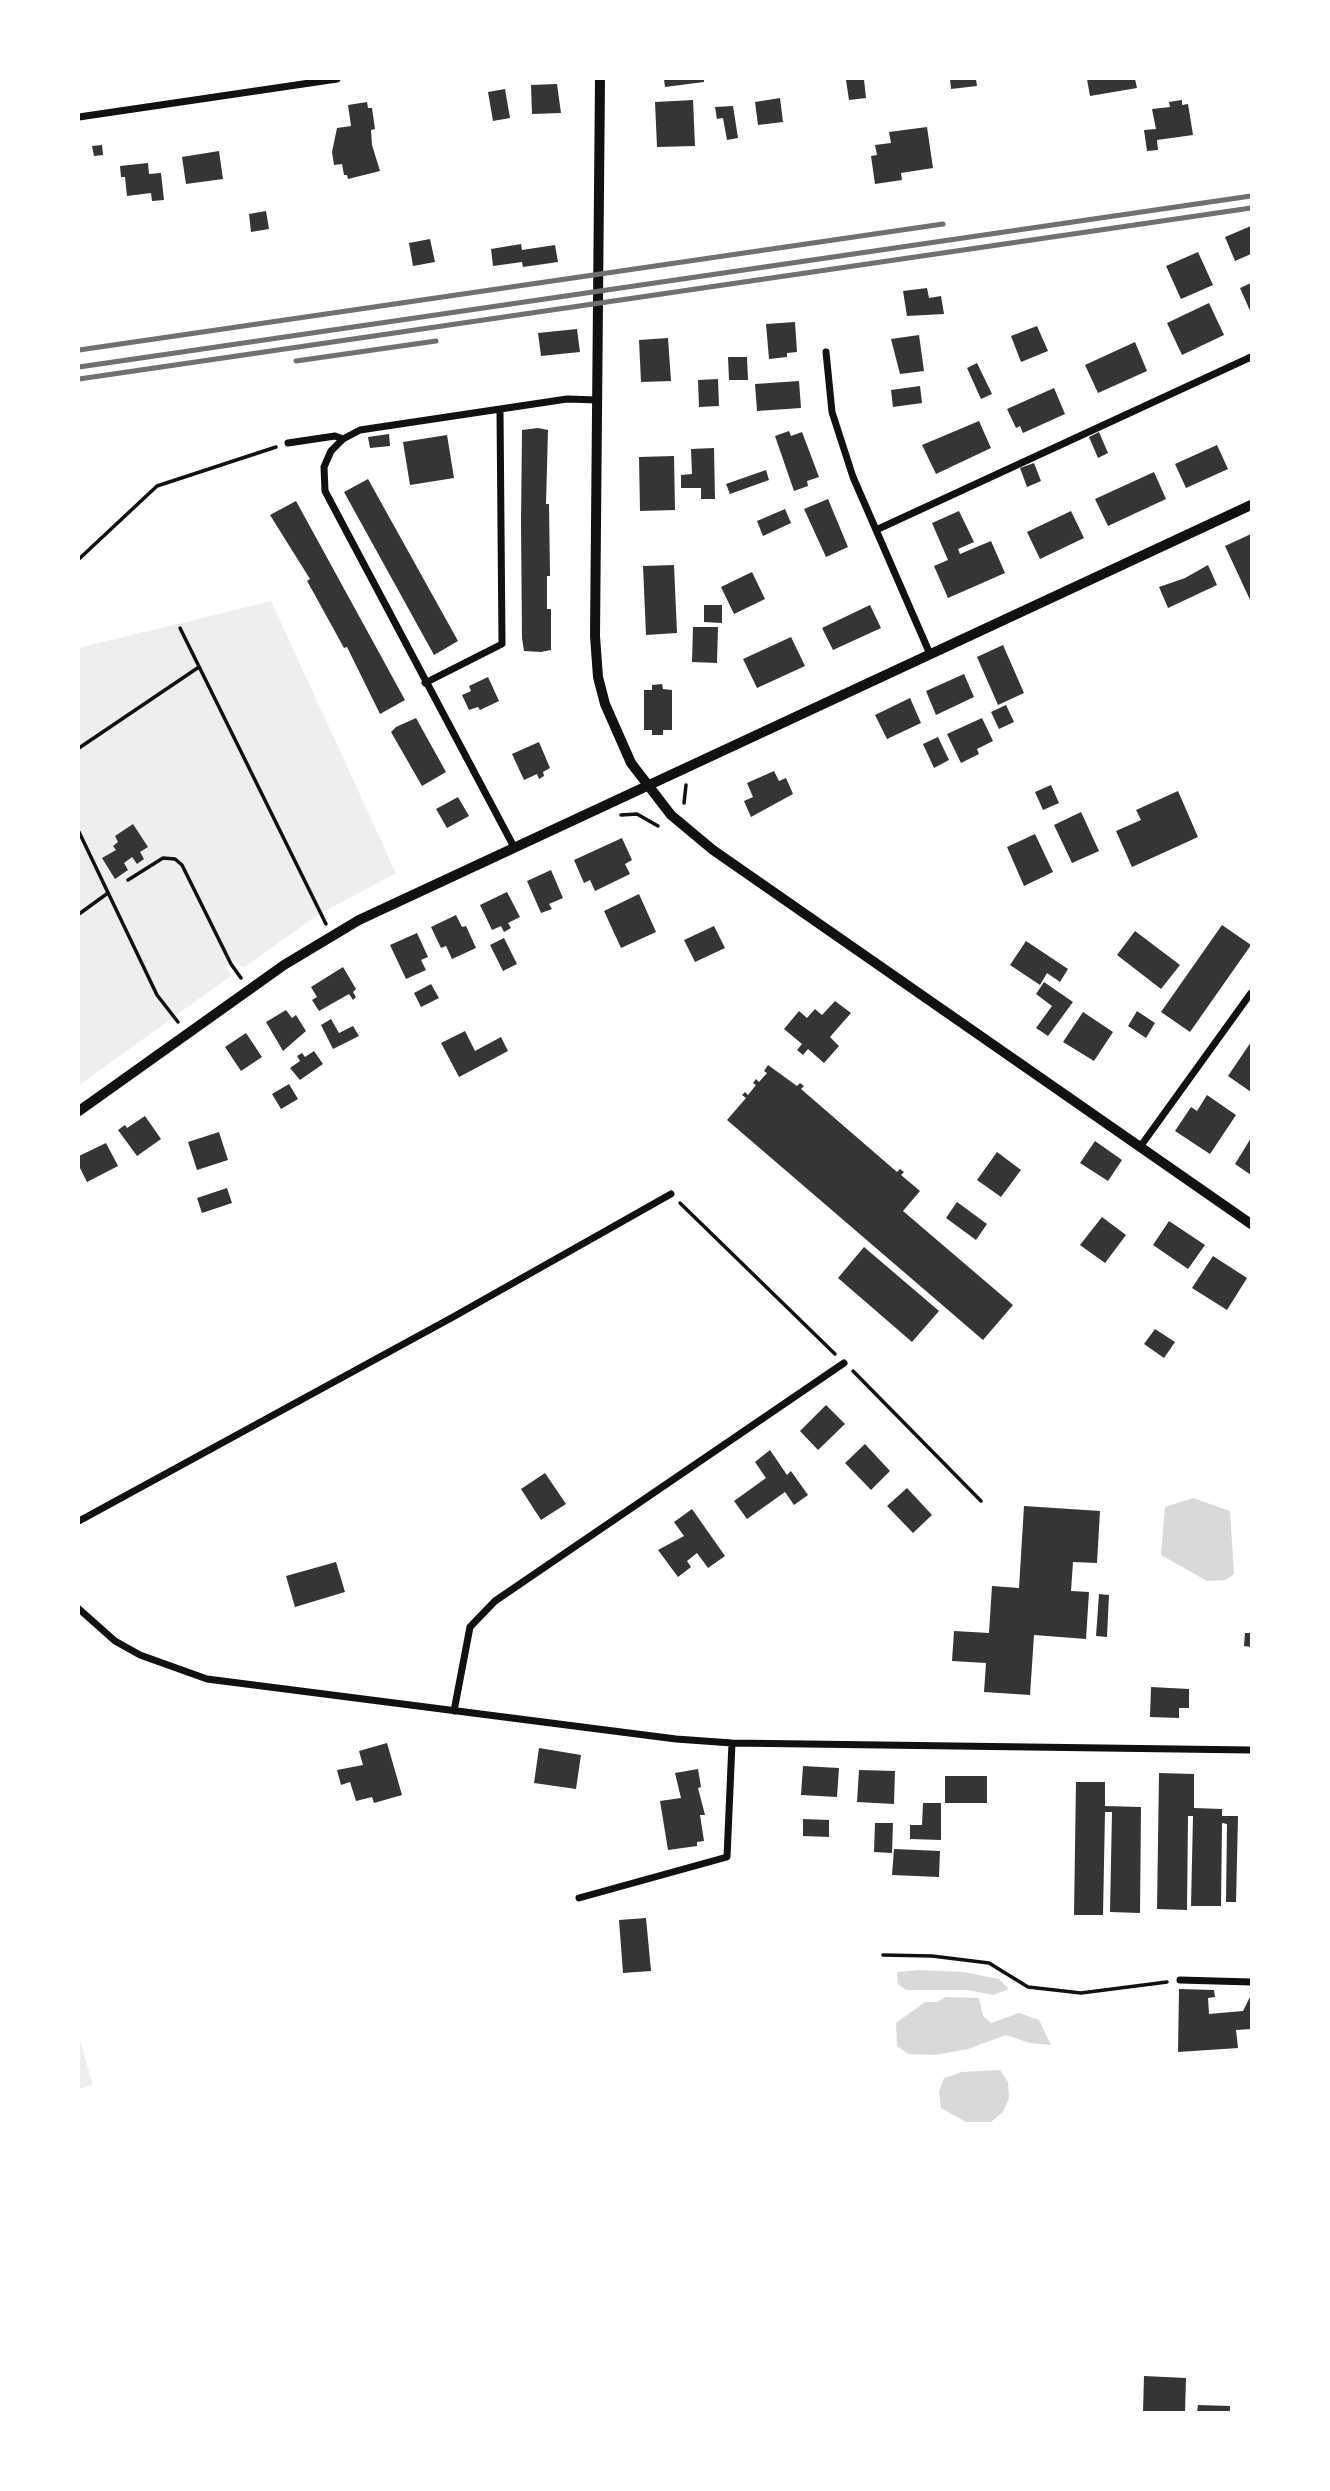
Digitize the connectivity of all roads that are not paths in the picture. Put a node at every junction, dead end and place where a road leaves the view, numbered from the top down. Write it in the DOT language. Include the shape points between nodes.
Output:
graph roads {
  1 [pos="337,79"];
  2 [pos="600,79"];
  3 [pos="79,117"];
  4 [pos="826,352"];
  5 [pos="1251,357"];
  6 [pos="597,400"];
  7 [pos="500,410"];
  8 [pos="343,439"];
  9 [pos="288,443"];
  10 [pos="1251,505"];
  11 [pos="876,530"];
  12 [pos="930,654"];
  13 [pos="425,683"];
  14 [pos="646,786"];
  15 [pos="514,848"];
  16 [pos="1251,993"];
  17 [pos="79,1111"];
  18 [pos="1140,1147"];
  19 [pos="671,1194"];
  20 [pos="1251,1224"];
  21 [pos="844,1363"];
  22 [pos="79,1521"];
  23 [pos="79,1609"];
  24 [pos="454,1710"];
  25 [pos="732,1743"];
  26 [pos="1251,1750"];
  27 [pos="579,1898"];
  28 [pos="1180,1980"];
  29 [pos="1251,1982"];
  1 -- 3 [label="street"];
  2 -- 6 [label="street"];
  4 -- 11 [label="street" via="832,412"];
  5 -- 11 [label="street"];
  6 -- 7 [label="street" via="567,399"];
  6 -- 14 [label="street" via="594,579 598,677 616,735"];
  7 -- 8 [label="street" via="360,430"];
  7 -- 13 [label="street" via="502,644"];
  8 -- 9 [label="street" via="335,436"];
  8 -- 13 [label="street" via="324,467 325,491"];
  10 -- 12 [label="street"];
  11 -- 12 [label="street"];
  12 -- 14 [label="street"];
  13 -- 15 [label="street"];
  14 -- 15 [label="street"];
  14 -- 18 [label="street" via="671,815 713,850"];
  15 -- 17 [label="street" via="332,935"];
  16 -- 18 [label="street"];
  18 -- 20 [label="street"];
  19 -- 22 [label="street"];
  21 -- 24 [label="street" via="495,1601 470,1627"];
  23 -- 24 [label="street" via="115,1641 140,1655 207,1679"];
  24 -- 25 [label="street" via="676,1740"];
  25 -- 26 [label="street"];
  25 -- 27 [label="street" via="727,1857"];
  28 -- 29 [label="street"];
}
